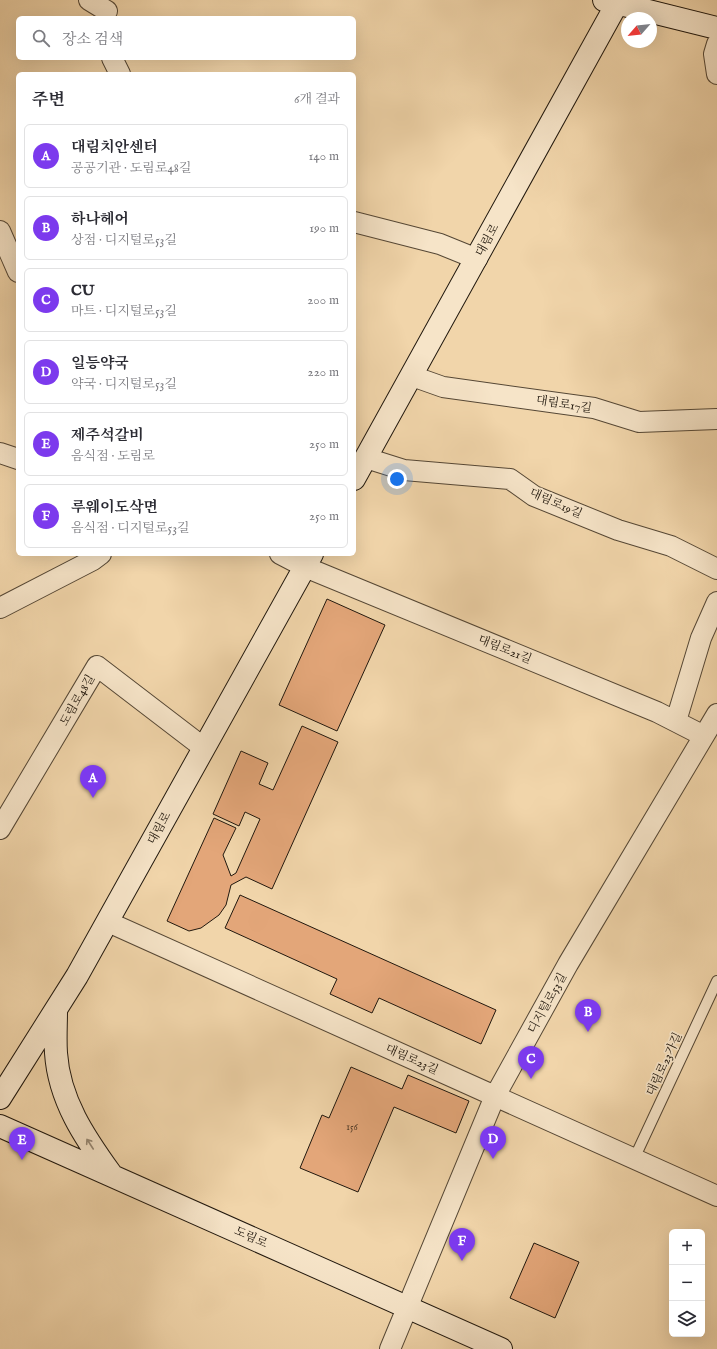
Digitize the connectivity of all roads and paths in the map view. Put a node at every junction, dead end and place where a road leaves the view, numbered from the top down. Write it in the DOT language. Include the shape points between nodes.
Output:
graph roads {
  1 [pos="89,0"];
  2 [pos="613,1"];
  3 [pos="110,10"];
  4 [pos="717,28"];
  5 [pos="717,44"];
  6 [pos="113,60"];
  7 [pos="119,72"];
  8 [pos="717,74"];
  9 [pos="356,223"];
  10 [pos="0,231"];
  11 [pos="477,259"];
  12 [pos="16,267"];
  13 [pos="412,376"];
  14 [pos="717,419"];
  15 [pos="0,453"];
  16 [pos="366,458"];
  17 [pos="16,459"];
  18 [pos="356,476"];
  19 [pos="98,556"];
  20 [pos="289,556"];
  21 [pos="308,560"];
  22 [pos="717,569"];
  23 [pos="717,602"];
  24 [pos="0,608"];
  25 [pos="717,714"];
  26 [pos="676,721"];
  27 [pos="704,736"];
  28 [pos="204,748"];
  29 [pos="0,829"];
  30 [pos="108,922"];
  31 [pos="717,981"];
  32 [pos="56,1010"];
  33 [pos="495,1096"];
  34 [pos="0,1098"];
  35 [pos="0,1126"];
  36 [pos="634,1159"];
  37 [pos="112,1175"];
  38 [pos="717,1196"];
  39 [pos="408,1307"];
  40 [pos="390,1349"];
  41 [pos="501,1349"];
  1 -- 3 [label="street"];
  2 -- 4 [label="street"];
  2 -- 11 [label="street, 대림로"];
  5 -- 8 [label="street" via="714,54"];
  6 -- 7 [label="street"];
  9 -- 11 [label="street" via="440,244"];
  10 -- 12 [label="street"];
  11 -- 13 [label="street, 대림로"];
  13 -- 14 [label="street, 대림로17길" via="443,387 594,408 639,422"];
  13 -- 16 [label="street, 대림로"];
  15 -- 17 [label="street"];
  16 -- 18 [label="street, 대림로"];
  16 -- 22 [label="street, 대림로19길" via="404,470 510,479 534,496 618,530 671,546"];
  19 -- 24 [label="street"];
  20 -- 21 [label="street, 대림로21길"];
  21 -- 26 [label="street, 대림로21길"];
  21 -- 28 [label="street, 대림로"];
  23 -- 26 [label="street" via="701,638"];
  25 -- 27 [label="street, 디지털로53길"];
  26 -- 27 [label="street, 대림로21길"];
  27 -- 33 [label="street, 디지털로53길" via="568,964"];
  28 -- 29 [label="street, 도림로48길" via="96,666"];
  28 -- 30 [label="street, 대림로"];
  30 -- 32 [label="street, 대림로"];
  30 -- 33 [label="street, 대림로23길"];
  31 -- 36 [label="lane, 대림로23가길"];
  32 -- 34 [label="street, 대림로"];
  37 -- 32 [label="street, one-way" via="80,1128 64,1093 56,1054"];
  33 -- 36 [label="street, 대림로23길"];
  33 -- 39 [label="street, 디지털로53길"];
  35 -- 37 [label="street, 도림로"];
  36 -- 38 [label="street, 대림로23길"];
  37 -- 39 [label="street, 도림로"];
  39 -- 40 [label="street, 디지털로53길"];
  39 -- 41 [label="street, 도림로"];
}
